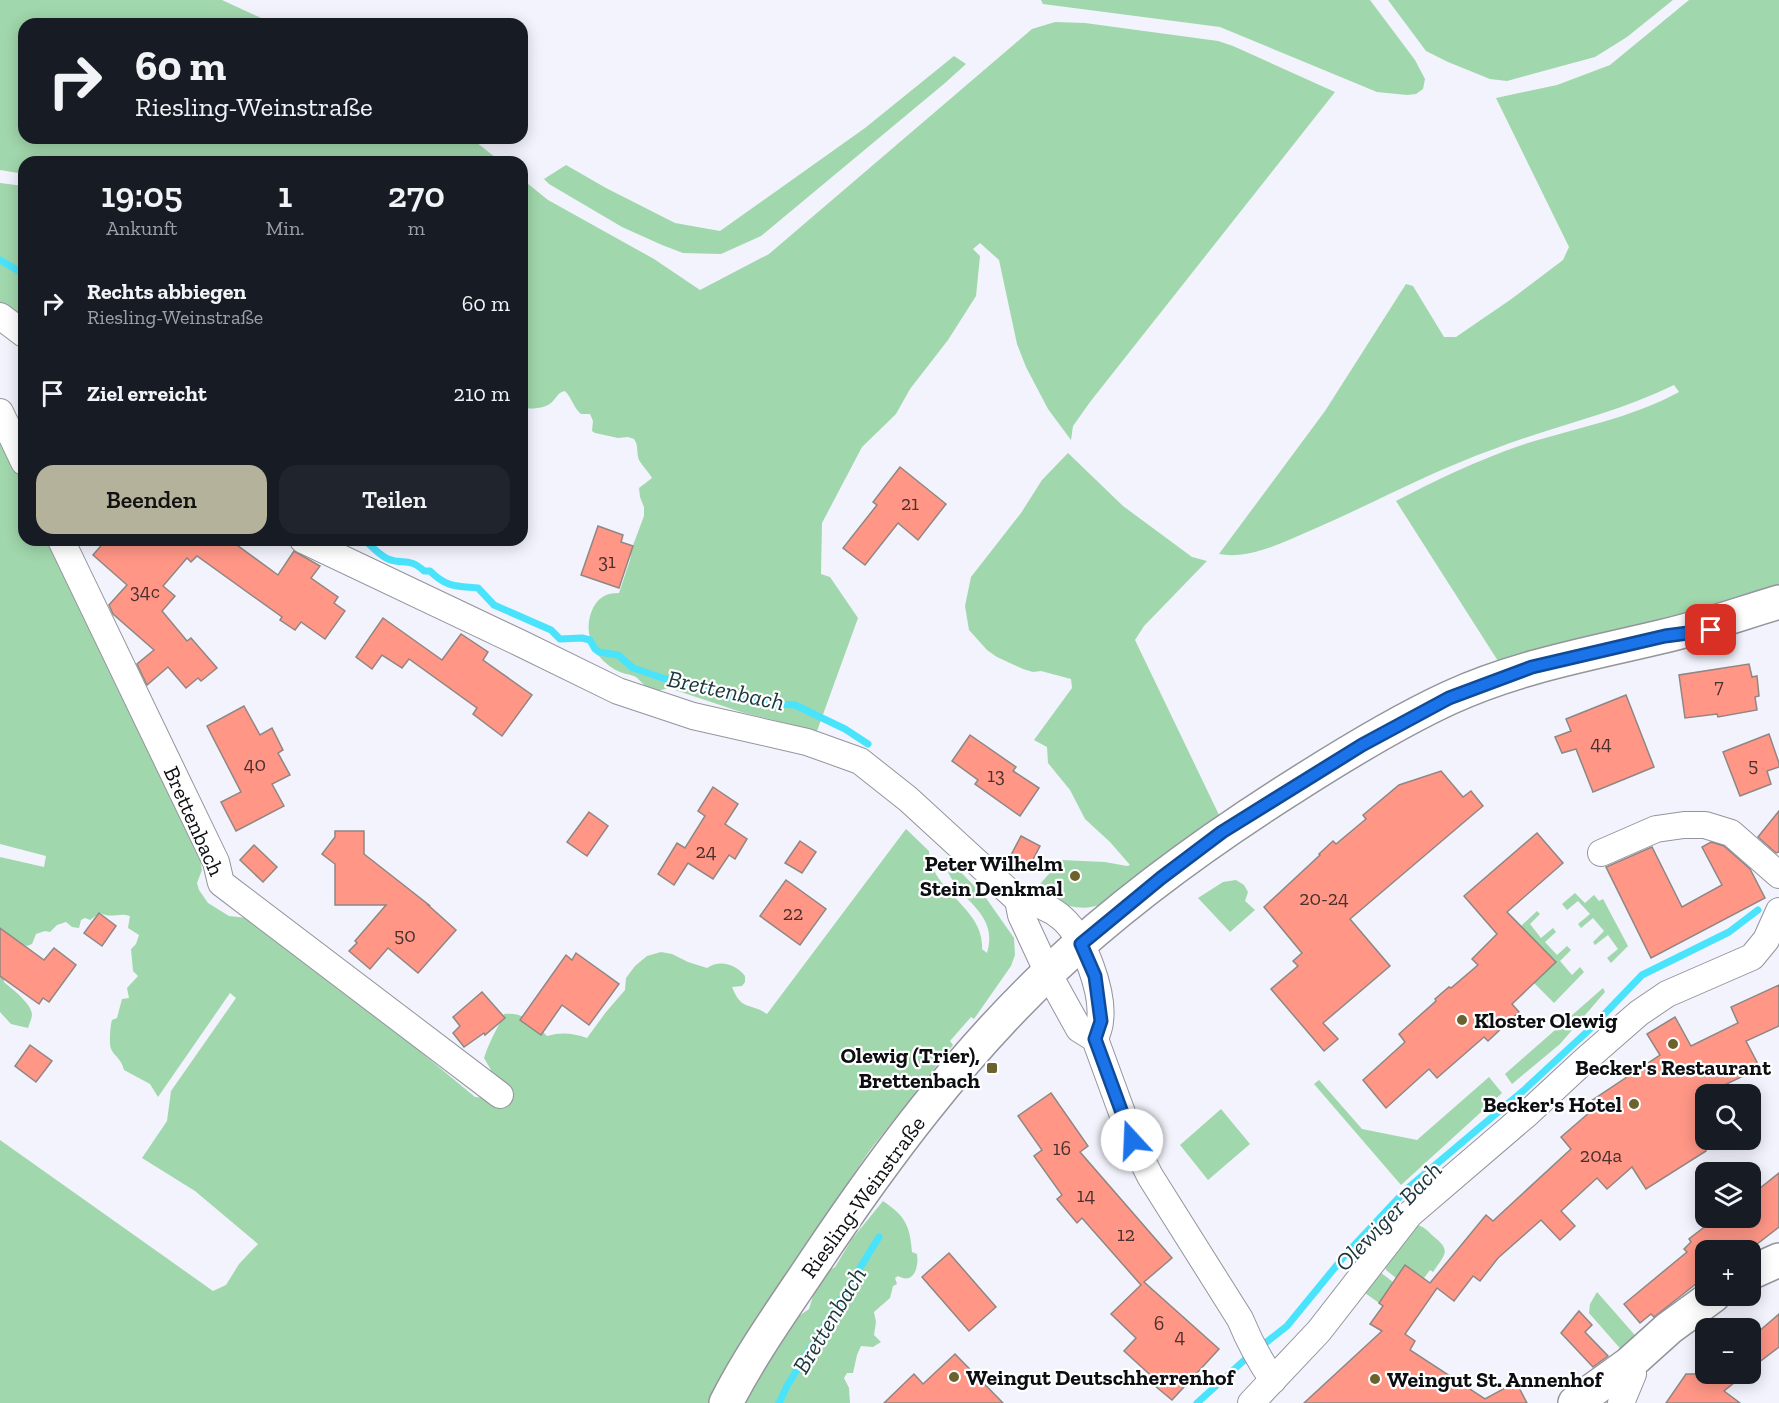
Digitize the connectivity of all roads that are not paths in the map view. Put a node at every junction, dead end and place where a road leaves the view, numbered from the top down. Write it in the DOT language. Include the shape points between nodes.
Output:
graph roads {
  1 [pos="0,316"];
  2 [pos="18,330"];
  3 [pos="0,412"];
  4 [pos="18,450"];
  5 [pos="64,546"];
  6 [pos="316,546"];
  7 [pos="1779,602"];
  8 [pos="1779,620"];
  9 [pos="1665,636"];
  10 [pos="1601,853"];
  11 [pos="1779,874"];
  12 [pos="1018,900"];
  13 [pos="1777,920"];
  14 [pos="1081,944"];
  15 [pos="1048,973"];
  16 [pos="1095,1039"];
  17 [pos="500,1095"];
  18 [pos="1779,1260"];
  19 [pos="1761,1268"];
  20 [pos="1699,1306"];
  21 [pos="1261,1361"];
  22 [pos="1629,1364"];
  23 [pos="726,1403"];
  24 [pos="1251,1403"];
  25 [pos="1575,1403"];
  26 [pos="1621,1403"];
  1 -- 2 [label="street"];
  3 -- 4 [label="street"];
  5 -- 17 [label="street, Brettenbach" via="216,862 221,883"];
  6 -- 12 [label="street" via="618,691 693,716 807,742 860,761 908,799"];
  7 -- 9 [label="main road, Riesling-Weinstraße"];
  8 -- 9 [label="main road, Riesling-Weinstraße"];
  9 -- 14 [label="main road, Riesling-Weinstraße" via="1532,667 1457,694 1406,720 1222,832"];
  10 -- 11 [label="street" via="1656,829 1705,825 1731,833"];
  12 -- 14 [label="street" via="1034,902 1058,915"];
  12 -- 15 [label="street"];
  13 -- 21 [label="street" via="1752,957 1666,994 1639,1013 1410,1214 1319,1331"];
  14 -- 15 [label="main road, Riesling-Weinstraße"];
  14 -- 16 [label="street" via="1095,976 1101,1021"];
  15 -- 16 [label="street" via="1079,1029"];
  15 -- 23 [label="main road, Riesling-Weinstraße" via="973,1052 868,1182"];
  16 -- 21 [label="street" via="1132,1140 1150,1176 1240,1319"];
  18 -- 19 [label="main road"];
  20 -- 22 [label="main road"];
  21 -- 24 [label="street"];
  22 -- 25 [label="main road"];
  22 -- 26 [label="street" via="1633,1374"];
}
